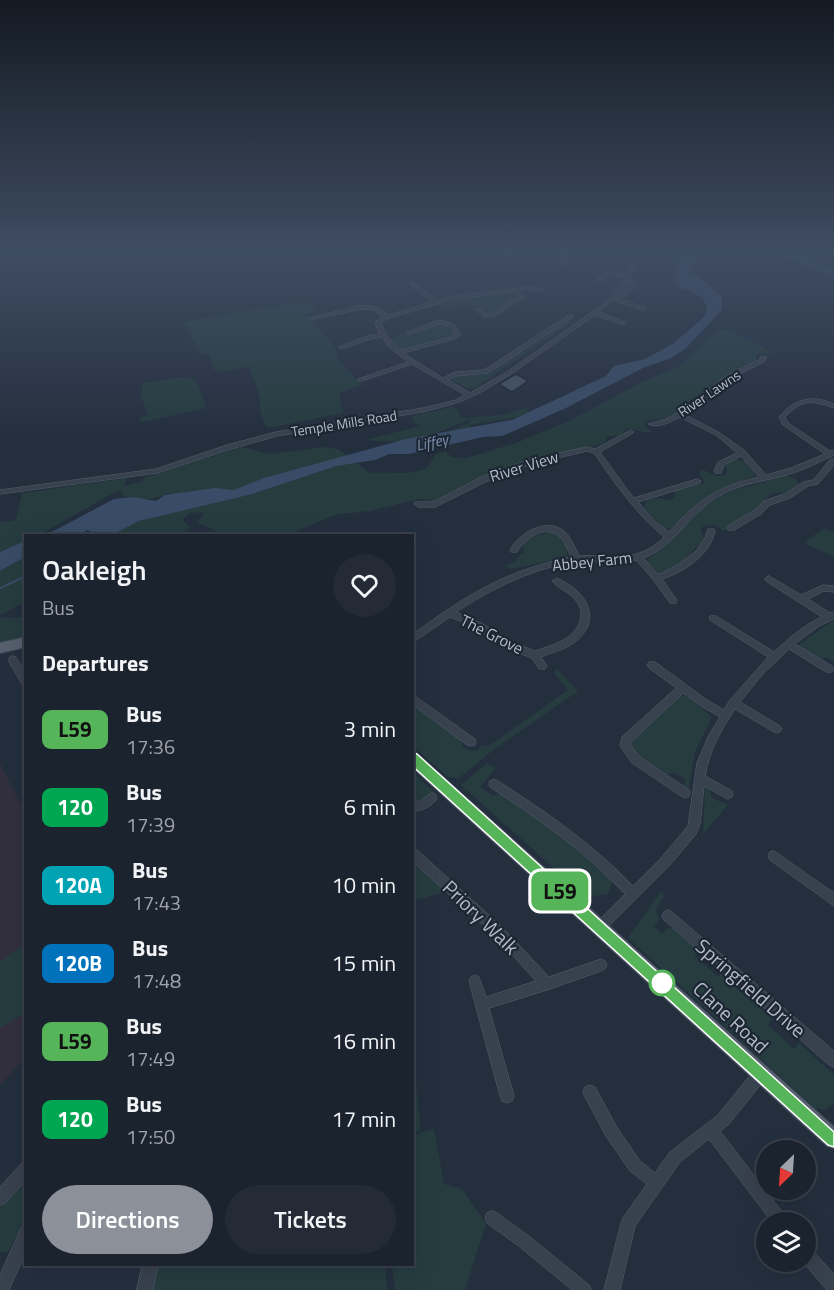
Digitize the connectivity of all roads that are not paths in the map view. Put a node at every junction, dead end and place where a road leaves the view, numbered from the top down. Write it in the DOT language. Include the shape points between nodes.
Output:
graph roads {
  1 [pos="324,315"];
  2 [pos="392,315"];
  3 [pos="592,315"];
  4 [pos="602,315"];
  5 [pos="571,316"];
  6 [pos="386,317"];
  7 [pos="311,318"];
  8 [pos="623,322"];
  9 [pos="409,333"];
  10 [pos="384,334"];
  11 [pos="341,347"];
  12 [pos="400,352"];
  13 [pos="764,357"];
  14 [pos="410,363"];
  15 [pos="360,380"];
  16 [pos="444,380"];
  17 [pos="470,396"];
  18 [pos="834,406"];
  19 [pos="679,414"];
  20 [pos="651,424"];
  21 [pos="630,432"];
  22 [pos="596,451"];
  23 [pos="742,453"];
  24 [pos="833,456"];
  25 [pos="718,471"];
  26 [pos="789,472"];
  27 [pos="764,478"];
  28 [pos="697,481"];
  29 [pos="806,484"];
  30 [pos="0,492"];
  31 [pos="632,501"];
  32 [pos="418,504"];
  33 [pos="731,528"];
  34 [pos="711,531"];
  35 [pos="669,537"];
  36 [pos="514,550"];
  37 [pos="638,556"];
  38 [pos="576,559"];
  39 [pos="657,578"];
  40 [pos="769,579"];
  41 [pos="556,582"];
  42 [pos="834,589"];
  43 [pos="803,598"];
  44 [pos="673,601"];
  45 [pos="449,613"];
  46 [pos="832,616"];
  47 [pos="712,618"];
  48 [pos="414,639"];
  49 [pos="24,642"];
  50 [pos="789,645"];
  51 [pos="0,648"];
  52 [pos="535,655"];
  53 [pos="775,657"];
  54 [pos="13,660"];
  55 [pos="652,665"];
  56 [pos="542,666"];
  57 [pos="829,669"];
  58 [pos="24,679"];
  59 [pos="683,687"];
  60 [pos="414,699"];
  61 [pos="733,703"];
  62 [pos="725,715"];
  63 [pos="777,729"];
  64 [pos="471,742"];
  65 [pos="414,760"];
  66 [pos="700,778"];
  67 [pos="494,784"];
  68 [pos="685,793"];
  69 [pos="728,794"];
  70 [pos="432,798"];
  71 [pos="414,807"];
  72 [pos="414,856"];
  73 [pos="774,856"];
  74 [pos="633,896"];
  75 [pos="834,900"];
  76 [pos="668,916"];
  77 [pos="600,927"];
  78 [pos="601,965"];
  79 [pos="476,981"];
  80 [pos="547,984"];
  81 [pos="482,1004"];
  82 [pos="834,1060"];
  83 [pos="761,1073"];
  84 [pos="590,1092"];
  85 [pos="507,1096"];
  86 [pos="711,1130"];
  87 [pos="833,1136"];
  88 [pos="24,1171"];
  89 [pos="657,1183"];
  90 [pos="0,1198"];
  91 [pos="773,1212"];
  92 [pos="492,1218"];
  93 [pos="24,1236"];
  94 [pos="816,1265"];
  95 [pos="5,1266"];
  96 [pos="151,1266"];
  97 [pos="834,1286"];
  98 [pos="1,1290"];
  99 [pos="145,1290"];
  100 [pos="584,1290"];
  101 [pos="612,1290"];
  1 -- 7 [label="street"];
  2 -- 6 [label="street"];
  3 -- 17 [label="street, Temple Mills Road"];
  4 -- 8 [label="street"];
  5 -- 16 [label="street" via="486,372 455,374"];
  6 -- 10 [label="street" via="378,322"];
  9 -- 12 [label="street" via="439,322 453,326 458,334"];
  10 -- 11 [label="street"];
  10 -- 12 [label="street"];
  12 -- 14 [label="street"];
  13 -- 19 [label="street, River Lawns" via="726,378"];
  14 -- 15 [label="street"];
  14 -- 16 [label="street"];
  16 -- 17 [label="street"];
  17 -- 30 [label="street, Temple Mills Road" via="423,410 276,434 157,471"];
  18 -- 24 [label="street" via="809,399 782,417 785,424"];
  19 -- 20 [label="street, River Lawns" via="661,424"];
  19 -- 23 [label="street" via="718,434"];
  21 -- 22 [label="street, River View"];
  22 -- 31 [label="street"];
  22 -- 32 [label="street, River View" via="587,449 530,462 482,480 440,502"];
  23 -- 25 [label="street" via="720,464"];
  23 -- 27 [label="street"];
  24 -- 26 [label="street, Abbey Farm"];
  24 -- 29 [label="street" via="818,480"];
  26 -- 27 [label="street, Abbey Farm"];
  26 -- 29 [label="street"];
  27 -- 35 [label="street, Abbey Farm" via="718,493 700,505"];
  28 -- 31 [label="street"];
  29 -- 33 [label="street"];
  31 -- 35 [label="street"];
  34 -- 39 [label="street" via="708,543 681,568"];
  35 -- 37 [label="street, Abbey Farm" via="649,554"];
  36 -- 38 [label="street" via="526,536 554,529 563,534"];
  37 -- 38 [label="street, Abbey Farm"];
  37 -- 39 [label="street"];
  38 -- 45 [label="street, Abbey Farm" via="533,568 502,580"];
  39 -- 44 [label="street" via="660,588"];
  40 -- 43 [label="street"];
  41 -- 52 [label="street, The Grove" via="585,607 584,627 566,644"];
  42 -- 43 [label="street" via="823,588"];
  43 -- 46 [label="street"];
  45 -- 48 [label="street, Abbey Farm"];
  45 -- 52 [label="street, The Grove"];
  46 -- 50 [label="street"];
  47 -- 53 [label="street"];
  49 -- 51 [label="main road"];
  50 -- 53 [label="street"];
  50 -- 57 [label="street"];
  52 -- 56 [label="street, The Grove"];
  53 -- 61 [label="street"];
  54 -- 58 [label="street"];
  55 -- 59 [label="street"];
  59 -- 62 [label="street"];
  59 -- 68 [label="street" via="626,740 625,746 636,760"];
  60 -- 64 [label="street"];
  61 -- 62 [label="street"];
  61 -- 63 [label="street"];
  62 -- 66 [label="street" via="711,739"];
  65 -- 77 [label="main road, Clane Road"];
  66 -- 69 [label="street"];
  66 -- 74 [label="street" via="692,830"];
  67 -- 74 [label="street" via="582,843"];
  70 -- 71 [label="street"];
  72 -- 80 [label="street, Priory Walk" via="498,931"];
  73 -- 75 [label="street"];
  74 -- 77 [label="street"];
  76 -- 82 [label="street, Springfield Drive"];
  77 -- 83 [label="main road, Clane Road"];
  78 -- 80 [label="street"];
  79 -- 81 [label="street"];
  80 -- 81 [label="street"];
  81 -- 85 [label="street"];
  83 -- 86 [label="street"];
  83 -- 87 [label="main road, Clane Road"];
  84 -- 89 [label="street" via="635,1166"];
  86 -- 89 [label="street" via="675,1157"];
  86 -- 91 [label="street"];
  88 -- 90 [label="street"];
  89 -- 101 [label="street" via="628,1223"];
  92 -- 100 [label="street"];
  93 -- 95 [label="street"];
  94 -- 97 [label="street"];
  95 -- 98 [label="street"];
  96 -- 99 [label="street"];
}
